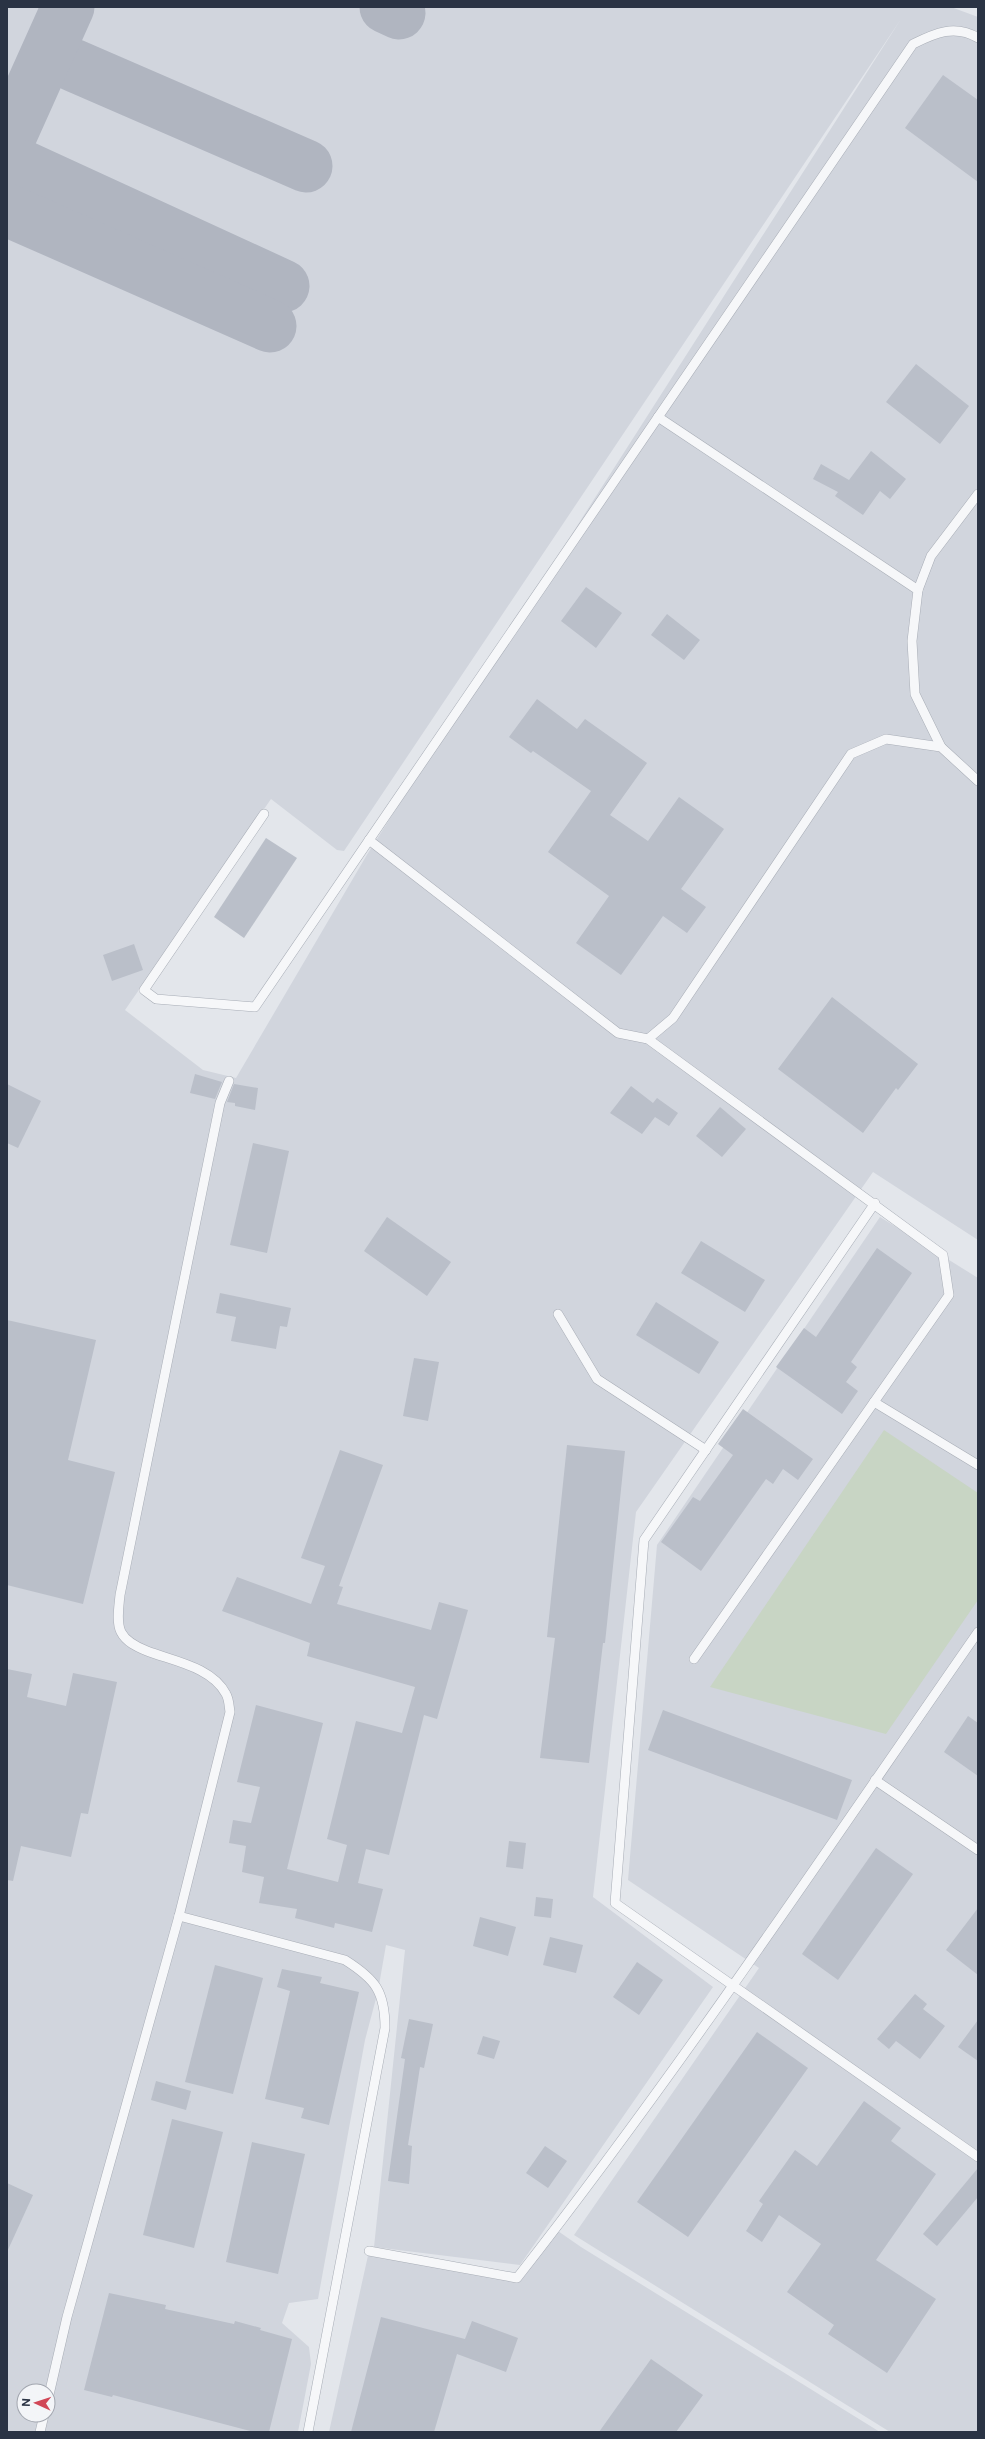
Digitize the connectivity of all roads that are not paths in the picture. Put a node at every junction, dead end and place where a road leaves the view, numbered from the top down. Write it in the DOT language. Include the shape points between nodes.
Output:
graph roads {
  1 [pos="978,38"];
  2 [pos="658,417"];
  3 [pos="978,494"];
  4 [pos="918,590"];
  5 [pos="941,747"];
  6 [pos="978,781"];
  7 [pos="264,814"];
  8 [pos="369,840"];
  9 [pos="648,1039"];
  10 [pos="229,1081"];
  11 [pos="874,1203"];
  12 [pos="558,1314"];
  13 [pos="874,1402"];
  14 [pos="706,1450"];
  15 [pos="978,1465"];
  16 [pos="978,1632"];
  17 [pos="694,1659"];
  18 [pos="875,1780"];
  19 [pos="978,1850"];
  20 [pos="179,1916"];
  21 [pos="732,1986"];
  22 [pos="978,2157"];
  23 [pos="369,2251"];
  24 [pos="52,2383"];
  25 [pos="308,2432"];
  1 -- 2 [label="lane" via="970,33 955,30 937,32 913,44"];
  2 -- 4 [label="lane"];
  2 -- 8 [label="lane"];
  3 -- 4 [label="lane" via="931,556"];
  4 -- 5 [label="lane" via="912,642 915,694"];
  5 -- 6 [label="lane"];
  5 -- 9 [label="lane" via="886,739 851,754 673,1018"];
  7 -- 8 [label="lane" via="144,990 156,999 255,1007"];
  8 -- 9 [label="lane" via="618,1033"];
  9 -- 11 [label="lane"];
  10 -- 20 [label="lane" via="220,1104 120,1595 118,1618 120,1631 127,1641 204,1672 217,1680 227,1695 230,1712"];
  11 -- 13 [label="lane" via="943,1255 948,1295"];
  11 -- 14 [label="lane"];
  12 -- 14 [label="lane" via="597,1379"];
  13 -- 15 [label="lane"];
  13 -- 17 [label="lane"];
  14 -- 21 [label="lane" via="644,1540 614,1903"];
  16 -- 18 [label="lane"];
  18 -- 19 [label="lane"];
  18 -- 21 [label="lane"];
  20 -- 24 [label="lane" via="67,2317"];
  20 -- 25 [label="lane" via="345,1960 367,1974 385,2008 385,2028"];
  21 -- 22 [label="lane"];
  21 -- 23 [label="lane" via="517,2278"];
}
